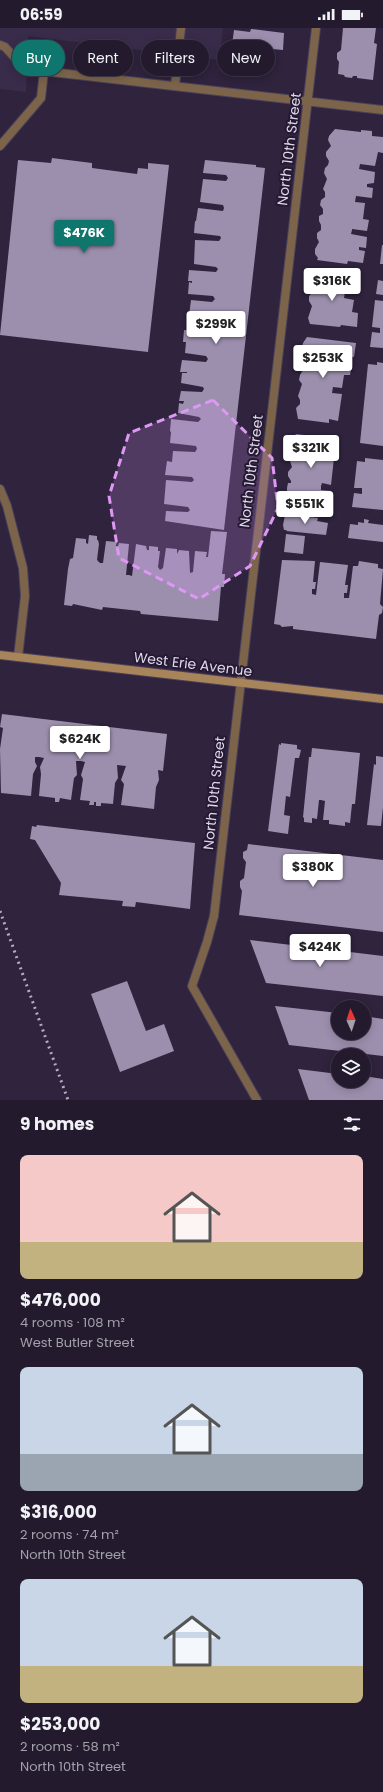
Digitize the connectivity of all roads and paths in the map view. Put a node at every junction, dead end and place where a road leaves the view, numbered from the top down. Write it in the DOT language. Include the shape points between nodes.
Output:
graph roads {
  1 [pos="181,28"];
  2 [pos="316,28"];
  3 [pos="0,45"];
  4 [pos="12,55"];
  5 [pos="65,73"];
  6 [pos="43,76"];
  7 [pos="175,86"];
  8 [pos="307,101"];
  9 [pos="383,110"];
  10 [pos="0,146"];
  11 [pos="0,489"];
  12 [pos="0,655"];
  13 [pos="18,657"];
  14 [pos="240,682"];
  15 [pos="383,699"];
  16 [pos="256,1100"];
  1 -- 7 [label="street"];
  2 -- 8 [label="street, North 10th Street"];
  3 -- 4 [label="street"];
  5 -- 7 [label="street"];
  6 -- 10 [label="street" via="41,98"];
  7 -- 8 [label="street"];
  8 -- 9 [label="street"];
  8 -- 14 [label="street, North 10th Street"];
  11 -- 13 [label="street" via="24,568 25,596"];
  12 -- 13 [label="main road, West Erie Avenue"];
  13 -- 14 [label="main road, West Erie Avenue"];
  14 -- 15 [label="main road, West Erie Avenue"];
  14 -- 16 [label="street, North 10th Street" via="214,916 192,986"];
}
